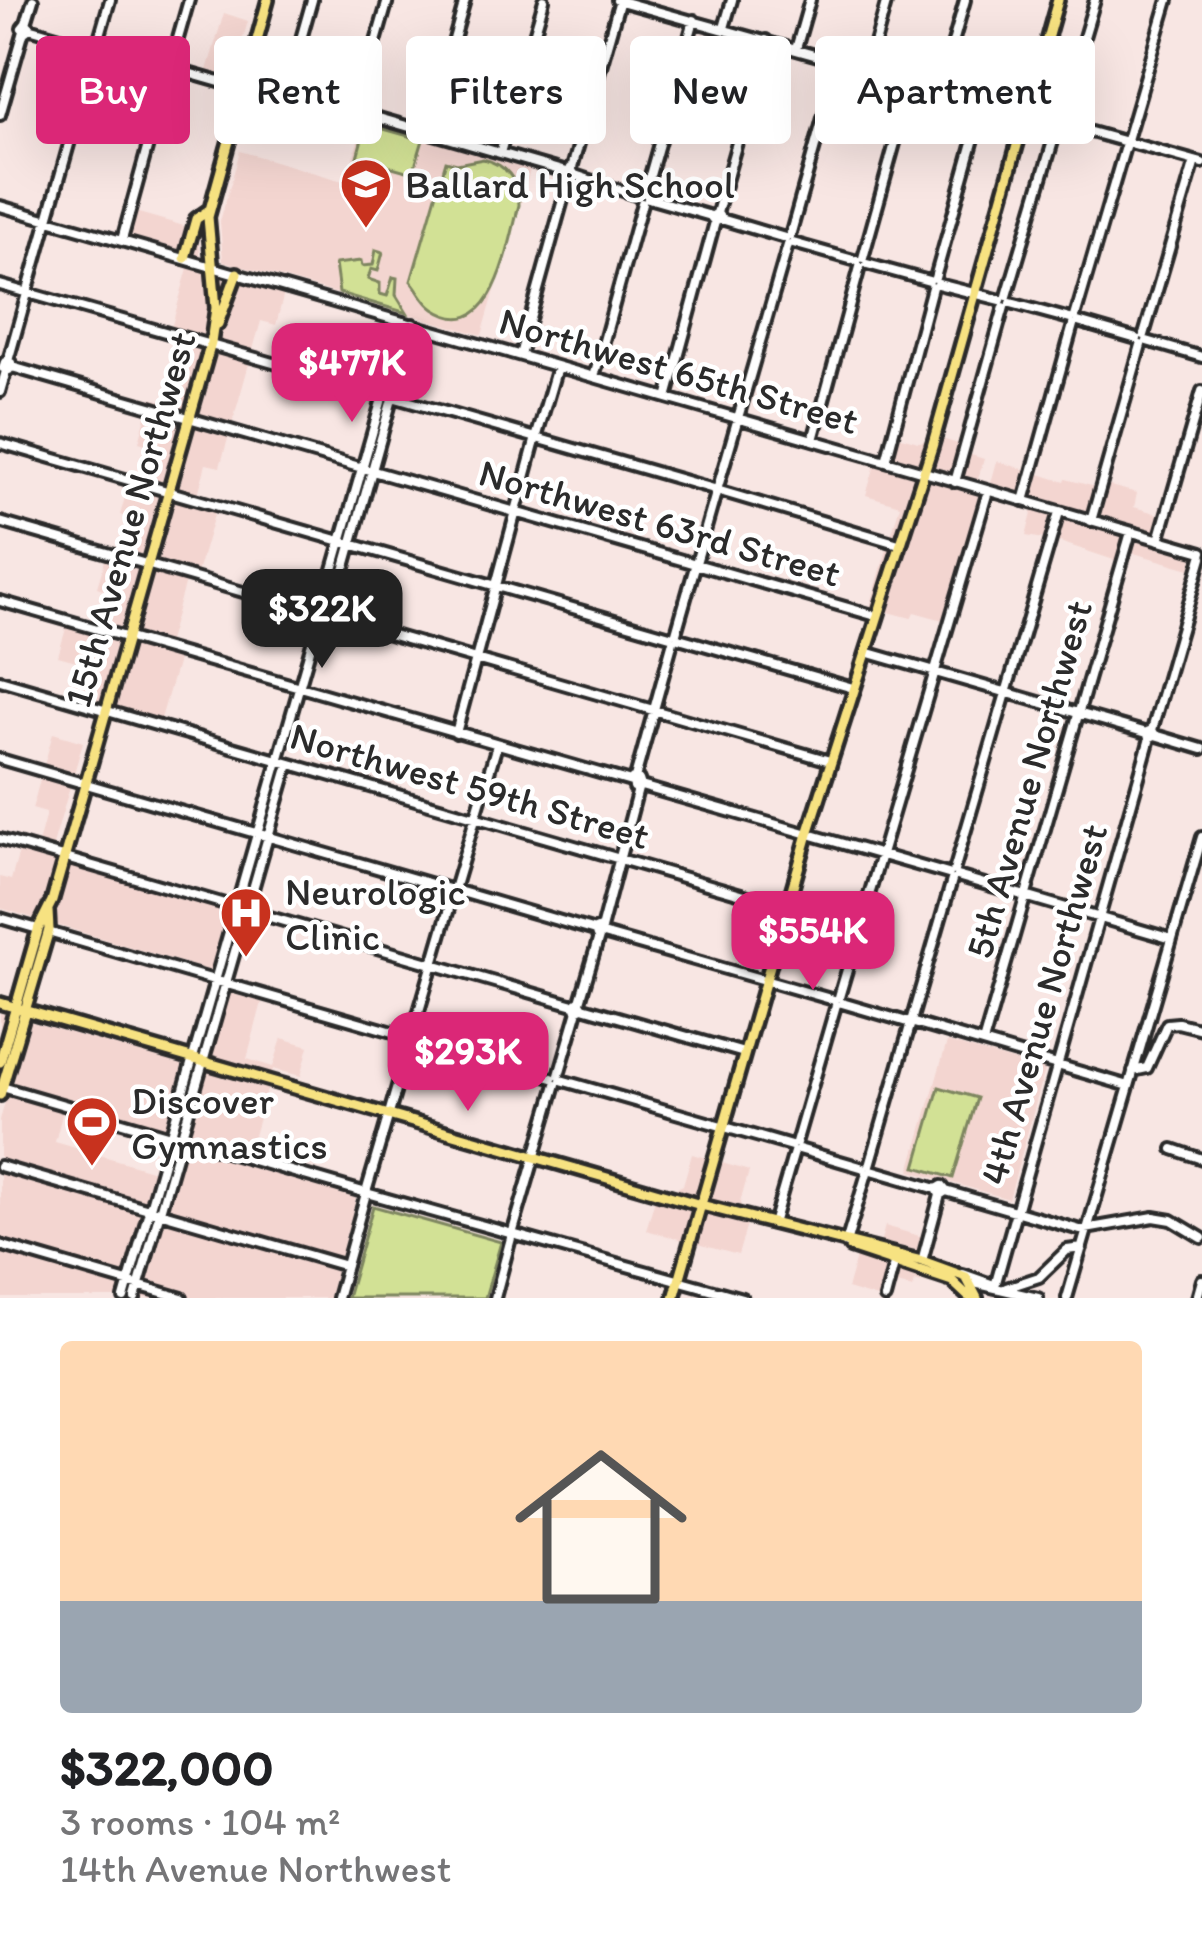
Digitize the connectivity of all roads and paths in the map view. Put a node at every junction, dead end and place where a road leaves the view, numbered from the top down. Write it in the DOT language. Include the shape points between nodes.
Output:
graph roads {
  1 [pos="32,0"];
  2 [pos="110,0"];
  3 [pos="189,0"];
  4 [pos="268,0"];
  5 [pos="312,0"];
  6 [pos="388,0"];
  7 [pos="465,0"];
  8 [pos="544,0"];
  9 [pos="732,0"];
  10 [pos="810,0"];
  11 [pos="887,0"];
  12 [pos="965,0"];
  13 [pos="1055,0"];
  14 [pos="1095,0"];
  15 [pos="1168,0"];
  16 [pos="621,1"];
  17 [pos="654,4"];
  18 [pos="694,20"];
  19 [pos="26,27"];
  20 [pos="724,28"];
  21 [pos="58,36"];
  22 [pos="99,36"];
  23 [pos="178,36"];
  24 [pos="258,36"];
  25 [pos="302,36"];
  26 [pos="378,36"];
  27 [pos="455,36"];
  28 [pos="752,36"];
  29 [pos="877,36"];
  30 [pos="955,36"];
  31 [pos="1045,36"];
  32 [pos="1084,36"];
  33 [pos="791,48"];
  34 [pos="796,49"];
  35 [pos="815,54"];
  36 [pos="0,115"];
  37 [pos="1095,133"];
  38 [pos="1127,142"];
  39 [pos="69,144"];
  40 [pos="148,144"];
  41 [pos="227,144"];
  42 [pos="469,144"];
  43 [pos="737,144"];
  44 [pos="816,144"];
  45 [pos="895,144"];
  46 [pos="973,144"];
  47 [pos="1014,144"];
  48 [pos="1052,144"];
  49 [pos="500,153"];
  50 [pos="1199,162"];
  51 [pos="571,173"];
  52 [pos="643,197"];
  53 [pos="0,206"];
  54 [pos="209,210"];
  55 [pos="716,218"];
  56 [pos="49,219"];
  57 [pos="122,240"];
  58 [pos="789,241"];
  59 [pos="185,258"];
  60 [pos="862,262"];
  61 [pos="210,265"];
  62 [pos="237,273"];
  63 [pos="934,283"];
  64 [pos="0,285"];
  65 [pos="28,293"];
  66 [pos="973,293"];
  67 [pos="1006,301"];
  68 [pos="1074,321"];
  69 [pos="408,323"];
  70 [pos="212,339"];
  71 [pos="1142,340"];
  72 [pos="520,356"];
  73 [pos="1202,357"];
  74 [pos="6,365"];
  75 [pos="557,367"];
  76 [pos="594,377"];
  77 [pos="1202,391"];
  78 [pos="0,392"];
  79 [pos="388,396"];
  80 [pos="667,398"];
  81 [pos="190,417"];
  82 [pos="739,418"];
  83 [pos="536,438"];
  84 [pos="813,440"];
  85 [pos="0,443"];
  86 [pos="886,461"];
  87 [pos="368,470"];
  88 [pos="921,472"];
  89 [pos="955,482"];
  90 [pos="168,490"];
  91 [pos="717,490"];
  92 [pos="988,491"];
  93 [pos="1024,501"];
  94 [pos="516,512"];
  95 [pos="1059,512"];
  96 [pos="1091,520"];
  97 [pos="0,521"];
  98 [pos="1131,532"];
  99 [pos="1159,540"];
  100 [pos="347,542"];
  101 [pos="899,544"];
  102 [pos="1202,555"];
  103 [pos="696,563"];
  104 [pos="148,564"];
  105 [pos="496,586"];
  106 [pos="0,601"];
  107 [pos="326,616"];
  108 [pos="876,616"];
  109 [pos="127,637"];
  110 [pos="674,637"];
  111 [pos="864,651"];
  112 [pos="477,659"];
  113 [pos="935,672"];
  114 [pos="0,680"];
  115 [pos="299,687"];
  116 [pos="853,688"];
  117 [pos="1006,692"];
  118 [pos="106,710"];
  119 [pos="655,710"];
  120 [pos="1078,713"];
  121 [pos="456,733"];
  122 [pos="1151,734"];
  123 [pos="497,745"];
  124 [pos="1202,749"];
  125 [pos="0,759"];
  126 [pos="278,760"];
  127 [pos="830,761"];
  128 [pos="289,764"];
  129 [pos="86,784"];
  130 [pos="637,784"];
  131 [pos="476,817"];
  132 [pos="256,833"];
  133 [pos="808,834"];
  134 [pos="268,836"];
  135 [pos="1202,837"];
  136 [pos="0,839"];
  137 [pos="881,855"];
  138 [pos="64,858"];
  139 [pos="621,860"];
  140 [pos="953,875"];
  141 [pos="454,890"];
  142 [pos="1026,896"];
  143 [pos="236,906"];
  144 [pos="786,907"];
  145 [pos="247,910"];
  146 [pos="1099,917"];
  147 [pos="0,918"];
  148 [pos="43,930"];
  149 [pos="599,933"];
  150 [pos="1172,939"];
  151 [pos="432,963"];
  152 [pos="215,980"];
  153 [pos="765,980"];
  154 [pos="226,983"];
  155 [pos="838,1001"];
  156 [pos="0,1003"];
  157 [pos="579,1006"];
  158 [pos="20,1008"];
  159 [pos="910,1022"];
  160 [pos="1202,1030"];
  161 [pos="411,1036"];
  162 [pos="983,1043"];
  163 [pos="744,1053"];
  164 [pos="199,1059"];
  165 [pos="0,1062"];
  166 [pos="1057,1065"];
  167 [pos="1133,1071"];
  168 [pos="557,1079"];
  169 [pos="1129,1086"];
  170 [pos="1,1091"];
  171 [pos="389,1114"];
  172 [pos="723,1126"];
  173 [pos="175,1137"];
  174 [pos="795,1147"];
  175 [pos="1173,1149"];
  176 [pos="535,1156"];
  177 [pos="1202,1159"];
  178 [pos="0,1166"];
  179 [pos="868,1169"];
  180 [pos="941,1192"];
  181 [pos="366,1193"];
  182 [pos="700,1204"];
  183 [pos="148,1209"];
  184 [pos="1015,1211"];
  185 [pos="159,1212"];
  186 [pos="773,1224"];
  187 [pos="1088,1229"];
  188 [pos="512,1234"];
  189 [pos="1202,1238"];
  190 [pos="0,1245"];
  191 [pos="845,1245"];
  192 [pos="1082,1248"];
  193 [pos="922,1261"];
  194 [pos="894,1264"];
  195 [pos="346,1266"];
  196 [pos="951,1270"];
  197 [pos="934,1274"];
  198 [pos="679,1280"];
  199 [pos="1202,1280"];
  200 [pos="970,1282"];
  201 [pos="133,1284"];
  202 [pos="999,1287"];
  203 [pos="124,1298"];
  204 [pos="135,1298"];
  205 [pos="182,1298"];
  206 [pos="337,1298"];
  207 [pos="495,1298"];
  208 [pos="674,1298"];
  209 [pos="742,1298"];
  210 [pos="885,1298"];
  211 [pos="974,1298"];
  212 [pos="1038,1298"];
  213 [pos="1067,1298"];
  214 [pos="1197,1298"];
  1 -- 19 [label="street"];
  2 -- 22 [label="street"];
  3 -- 23 [label="street"];
  4 -- 24 [label="main road, 15th Avenue Northwest"];
  5 -- 25 [label="street"];
  6 -- 26 [label="street"];
  7 -- 27 [label="street"];
  8 -- 49 [label="street"];
  9 -- 20 [label="street"];
  10 -- 34 [label="street"];
  11 -- 29 [label="street"];
  12 -- 30 [label="street"];
  13 -- 31 [label="main road"];
  14 -- 32 [label="street"];
  15 -- 38 [label="street"];
  16 -- 17 [label="street"];
  16 -- 51 [label="street"];
  17 -- 18 [label="street"];
  18 -- 20 [label="street"];
  18 -- 52 [label="street"];
  19 -- 21 [label="street"];
  19 -- 36 [label="street"];
  20 -- 28 [label="street"];
  33 -- 34 [label="street"];
  34 -- 35 [label="street"];
  37 -- 38 [label="street"];
  38 -- 50 [label="street"];
  38 -- 68 [label="street"];
  39 -- 56 [label="street"];
  40 -- 57 [label="street"];
  41 -- 54 [label="main road, 15th Avenue Northwest"];
  42 -- 49 [label="street"];
  43 -- 55 [label="street"];
  44 -- 58 [label="street"];
  45 -- 60 [label="street"];
  46 -- 63 [label="street"];
  47 -- 66 [label="main road"];
  48 -- 67 [label="street"];
  49 -- 51 [label="street"];
  50 -- 71 [label="street"];
  51 -- 52 [label="street"];
  51 -- 72 [label="street"];
  52 -- 55 [label="street"];
  52 -- 76 [label="street"];
  53 -- 56 [label="street, Northwest 65th Street"];
  54 -- 59 [label="main road" via="196,219"];
  54 -- 61 [label="main road, 15th Avenue Northwest"];
  55 -- 58 [label="street"];
  55 -- 80 [label="street"];
  56 -- 57 [label="street, Northwest 65th Street"];
  56 -- 65 [label="street"];
  57 -- 59 [label="street, Northwest 65th Street"];
  58 -- 60 [label="street"];
  58 -- 82 [label="street"];
  59 -- 61 [label="street, Northwest 65th Street"];
  60 -- 63 [label="street"];
  60 -- 84 [label="street"];
  61 -- 62 [label="street, Northwest 65th Street"];
  61 -- 70 [label="main road, 15th Avenue Northwest"];
  62 -- 69 [label="street, Northwest 65th Street"];
  62 -- 70 [label="main road"];
  63 -- 66 [label="street"];
  63 -- 86 [label="street"];
  64 -- 65 [label="street"];
  65 -- 70 [label="street"];
  65 -- 74 [label="street"];
  66 -- 67 [label="street"];
  66 -- 88 [label="main road"];
  67 -- 68 [label="street"];
  67 -- 89 [label="street"];
  68 -- 71 [label="street"];
  68 -- 93 [label="street"];
  69 -- 72 [label="street, Northwest 65th Street"];
  69 -- 79 [label="street"];
  70 -- 79 [label="street"];
  70 -- 81 [label="main road, 15th Avenue Northwest"];
  71 -- 73 [label="street"];
  71 -- 96 [label="street"];
  72 -- 75 [label="street, Northwest 65th Street"];
  74 -- 78 [label="street"];
  74 -- 81 [label="street, Northwest 63rd Street"];
  75 -- 76 [label="street, Northwest 65th Street"];
  75 -- 83 [label="street"];
  76 -- 80 [label="street, Northwest 65th Street"];
  77 -- 99 [label="street"];
  79 -- 83 [label="street"];
  79 -- 87 [label="street"];
  80 -- 82 [label="street, Northwest 65th Street"];
  81 -- 87 [label="street, Northwest 63rd Street"];
  81 -- 90 [label="main road, 15th Avenue Northwest"];
  82 -- 84 [label="street, Northwest 65th Street"];
  82 -- 91 [label="street"];
  83 -- 91 [label="street"];
  83 -- 94 [label="street"];
  84 -- 86 [label="street, Northwest 65th Street"];
  85 -- 90 [label="street"];
  86 -- 88 [label="street, Northwest 65th Street"];
  87 -- 94 [label="street, Northwest 63rd Street"];
  87 -- 100 [label="street"];
  88 -- 89 [label="street, Northwest 65th Street"];
  88 -- 101 [label="main road"];
  89 -- 92 [label="street, Northwest 65th Street"];
  90 -- 100 [label="street"];
  90 -- 104 [label="main road, 15th Avenue Northwest"];
  91 -- 101 [label="street"];
  91 -- 103 [label="street"];
  92 -- 93 [label="street, Northwest 65th Street"];
  92 -- 113 [label="street"];
  93 -- 95 [label="street, Northwest 65th Street"];
  94 -- 103 [label="street, Northwest 63rd Street"];
  94 -- 105 [label="street"];
  95 -- 96 [label="street, Northwest 65th Street"];
  95 -- 117 [label="street"];
  96 -- 98 [label="street, Northwest 65th Street"];
  97 -- 104 [label="street"];
  98 -- 99 [label="street, Northwest 65th Street"];
  98 -- 120 [label="street, 5th Avenue Northwest"];
  99 -- 102 [label="street, Northwest 65th Street"];
  100 -- 105 [label="street"];
  100 -- 107 [label="street"];
  101 -- 108 [label="main road"];
  102 -- 122 [label="street, 4th Avenue Northwest"];
  103 -- 108 [label="street, Northwest 63rd Street"];
  103 -- 110 [label="street"];
  104 -- 107 [label="street"];
  104 -- 109 [label="main road, 15th Avenue Northwest"];
  105 -- 110 [label="street"];
  105 -- 112 [label="street"];
  106 -- 109 [label="street"];
  107 -- 112 [label="street"];
  107 -- 115 [label="street"];
  108 -- 111 [label="main road"];
  109 -- 115 [label="street"];
  109 -- 118 [label="main road, 15th Avenue Northwest"];
  110 -- 116 [label="street"];
  110 -- 119 [label="street"];
  111 -- 113 [label="street"];
  111 -- 116 [label="main road"];
  112 -- 119 [label="street"];
  112 -- 121 [label="street"];
  113 -- 117 [label="street"];
  113 -- 137 [label="street"];
  114 -- 118 [label="street, Northwest 59th Street"];
  115 -- 121 [label="street"];
  115 -- 126 [label="street"];
  116 -- 127 [label="main road"];
  117 -- 120 [label="street"];
  117 -- 140 [label="street"];
  118 -- 126 [label="street, Northwest 59th Street"];
  118 -- 129 [label="main road, 15th Avenue Northwest"];
  119 -- 127 [label="street"];
  119 -- 130 [label="street"];
  120 -- 122 [label="street"];
  120 -- 142 [label="street, 5th Avenue Northwest"];
  121 -- 123 [label="street"];
  122 -- 124 [label="street"];
  122 -- 146 [label="street, 4th Avenue Northwest"];
  123 -- 130 [label="street"];
  123 -- 131 [label="street"];
  125 -- 129 [label="street"];
  126 -- 128 [label="street, Northwest 59th Street"];
  126 -- 132 [label="street"];
  127 -- 133 [label="main road"];
  128 -- 131 [label="street, Northwest 59th Street"];
  128 -- 134 [label="street"];
  129 -- 132 [label="street"];
  129 -- 138 [label="main road, 15th Avenue Northwest"];
  130 -- 133 [label="street"];
  130 -- 139 [label="street"];
  131 -- 139 [label="street, Northwest 59th Street"];
  131 -- 141 [label="street"];
  132 -- 134 [label="street"];
  132 -- 143 [label="street"];
  133 -- 137 [label="street"];
  133 -- 144 [label="main road"];
  134 -- 141 [label="street"];
  134 -- 145 [label="street"];
  135 -- 150 [label="street"];
  136 -- 138 [label="street"];
  137 -- 140 [label="street"];
  137 -- 155 [label="street"];
  138 -- 143 [label="street"];
  138 -- 148 [label="main road, 15th Avenue Northwest"];
  139 -- 144 [label="street, Northwest 59th Street"];
  139 -- 149 [label="street"];
  140 -- 142 [label="street"];
  140 -- 159 [label="street"];
  141 -- 149 [label="street"];
  141 -- 151 [label="street"];
  142 -- 146 [label="street"];
  142 -- 162 [label="street, 5th Avenue Northwest"];
  143 -- 145 [label="street"];
  143 -- 152 [label="street"];
  144 -- 153 [label="main road"];
  145 -- 151 [label="street"];
  145 -- 154 [label="street"];
  146 -- 150 [label="street"];
  146 -- 166 [label="street, 4th Avenue Northwest"];
  147 -- 148 [label="street"];
  148 -- 152 [label="street"];
  148 -- 158 [label="main road, 15th Avenue Northwest"];
  149 -- 153 [label="street"];
  149 -- 157 [label="street"];
  150 -- 167 [label="street"];
  151 -- 157 [label="street"];
  151 -- 161 [label="street"];
  152 -- 154 [label="street"];
  152 -- 164 [label="street"];
  153 -- 155 [label="street"];
  153 -- 163 [label="main road"];
  154 -- 161 [label="street"];
  154 -- 164 [label="street"];
  155 -- 159 [label="street"];
  155 -- 174 [label="street"];
  156 -- 158 [label="main road"];
  157 -- 163 [label="street"];
  157 -- 168 [label="street"];
  158 -- 164 [label="main road"];
  158 -- 165 [label="main road, 15th Avenue Northwest"];
  158 -- 170 [label="main road, 15th Avenue Northwest"];
  159 -- 162 [label="street"];
  159 -- 179 [label="street"];
  160 -- 167 [label="street" via="1167,1024 1145,1070"];
  161 -- 168 [label="street"];
  161 -- 171 [label="street"];
  162 -- 166 [label="street"];
  163 -- 172 [label="main road"];
  164 -- 171 [label="main road"];
  164 -- 173 [label="street"];
  166 -- 169 [label="street"];
  166 -- 184 [label="street, 4th Avenue Northwest"];
  167 -- 169 [label="street"];
  168 -- 172 [label="street"];
  168 -- 176 [label="street"];
  169 -- 187 [label="street"];
  170 -- 173 [label="street"];
  171 -- 176 [label="main road"];
  171 -- 181 [label="street"];
  172 -- 174 [label="street"];
  172 -- 182 [label="main road"];
  173 -- 181 [label="street"];
  173 -- 183 [label="street"];
  173 -- 185 [label="street"];
  174 -- 179 [label="street"];
  174 -- 186 [label="street"];
  175 -- 177 [label="street"];
  176 -- 182 [label="main road"];
  176 -- 188 [label="street"];
  178 -- 183 [label="street"];
  179 -- 180 [label="street"];
  179 -- 191 [label="street"];
  180 -- 184 [label="street"];
  180 -- 193 [label="street"];
  181 -- 188 [label="street"];
  181 -- 195 [label="street"];
  182 -- 186 [label="main road"];
  182 -- 198 [label="main road"];
  183 -- 185 [label="street"];
  183 -- 201 [label="street"];
  184 -- 187 [label="street"];
  184 -- 202 [label="street, 4th Avenue Northwest"];
  185 -- 195 [label="street"];
  185 -- 201 [label="street"];
  186 -- 191 [label="main road"];
  187 -- 189 [label="street" via="1154,1217"];
  187 -- 192 [label="street"];
  188 -- 198 [label="street"];
  188 -- 207 [label="street"];
  190 -- 201 [label="street"];
  191 -- 193 [label="main road"];
  191 -- 194 [label="main road"];
  192 -- 202 [label="street" via="1067,1250 1039,1277"];
  192 -- 213 [label="street"];
  193 -- 196 [label="main road"];
  194 -- 197 [label="main road"];
  194 -- 210 [label="street"];
  195 -- 206 [label="street"];
  196 -- 200 [label="main road"];
  196 -- 202 [label="street"];
  197 -- 200 [label="street"];
  197 -- 211 [label="main road"];
  198 -- 208 [label="main road"];
  198 -- 209 [label="street"];
  199 -- 214 [label="street"];
  200 -- 202 [label="street"];
  200 -- 211 [label="main road"];
  201 -- 203 [label="street"];
  201 -- 204 [label="street"];
  201 -- 205 [label="street"];
  202 -- 212 [label="street"];
}
